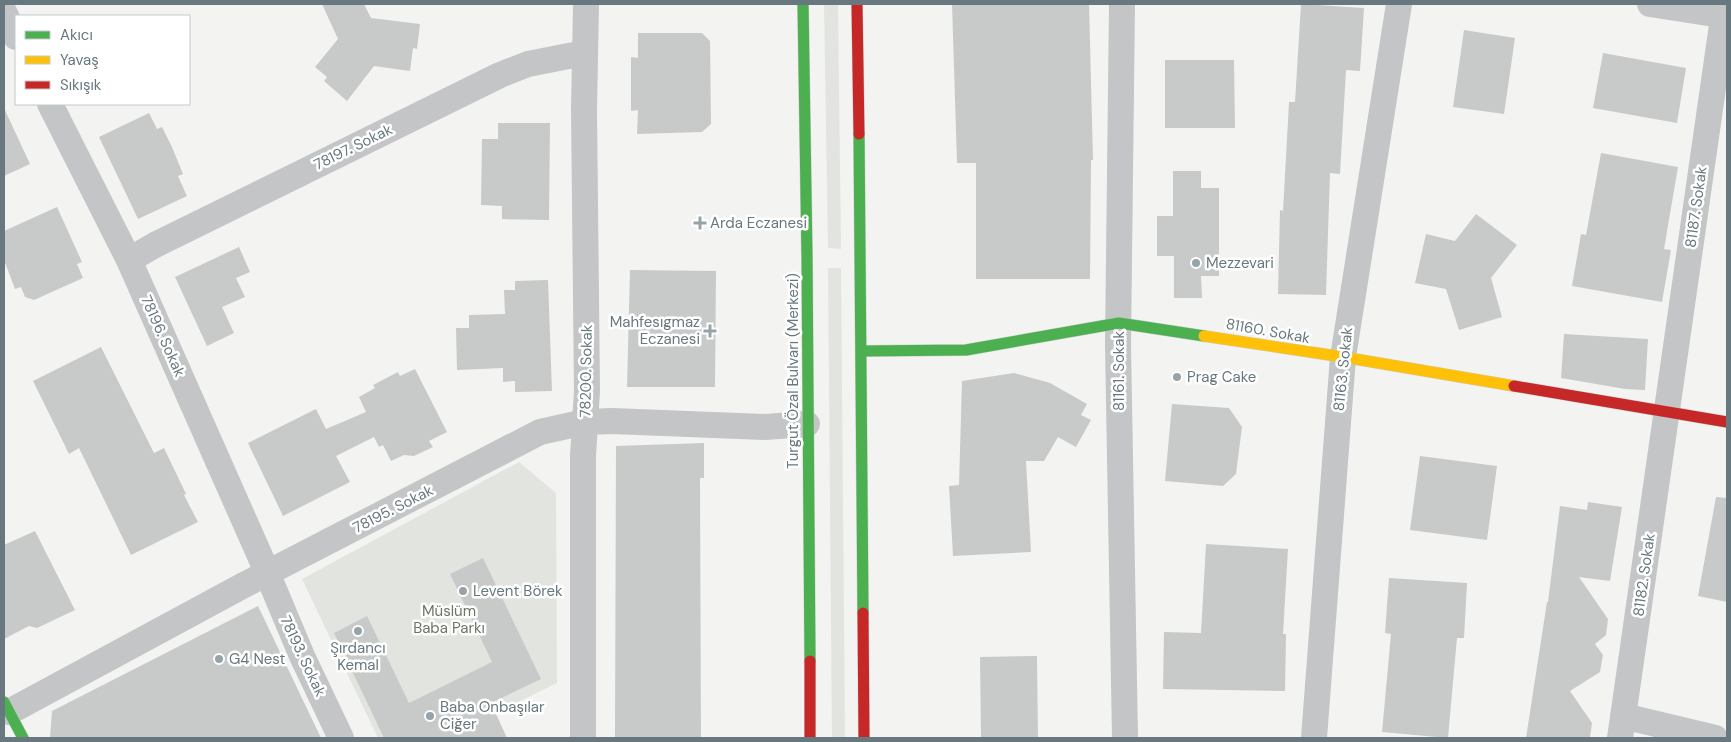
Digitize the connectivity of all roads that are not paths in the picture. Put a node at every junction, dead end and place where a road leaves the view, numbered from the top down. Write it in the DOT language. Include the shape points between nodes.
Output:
graph roads {
  1 [pos="586,4"];
  2 [pos="802,4"];
  3 [pos="857,4"];
  4 [pos="1122,4"];
  5 [pos="1399,4"];
  6 [pos="1650,4"];
  7 [pos="4,12"];
  8 [pos="1725,12"];
  9 [pos="15,35"];
  10 [pos="584,53"];
  11 [pos="51,105"];
  12 [pos="129,260"];
  13 [pos="1119,322"];
  14 [pos="862,351"];
  15 [pos="1343,357"];
  16 [pos="1668,411"];
  17 [pos="585,422"];
  18 [pos="1727,422"];
  19 [pos="808,424"];
  20 [pos="266,573"];
  21 [pos="6,707"];
  22 [pos="1622,727"];
  23 [pos="23,738"];
  24 [pos="341,738"];
  25 [pos="583,738"];
  26 [pos="810,738"];
  27 [pos="864,738"];
  28 [pos="1125,738"];
  29 [pos="1314,738"];
  30 [pos="1715,738"];
  1 -- 10 [label="street, 78200. Sokak"];
  2 -- 19 [label="main road, Turgut Özal Bulvarı (Merkezi)"];
  3 -- 14 [label="main road"];
  4 -- 13 [label="street, 81161. Sokak"];
  5 -- 15 [label="street, 81163. Sokak"];
  6 -- 8 [label="street"];
  7 -- 9 [label="street"];
  8 -- 16 [label="street, 81187. Sokak"];
  10 -- 12 [label="street, 78197. Sokak" via="528,64 500,75"];
  10 -- 17 [label="street, 78200. Sokak"];
  11 -- 12 [label="street, 78196. Sokak"];
  12 -- 20 [label="street, 78196. Sokak"];
  13 -- 14 [label="main road, 81160. Sokak" via="966,350"];
  13 -- 15 [label="main road, 81160. Sokak"];
  13 -- 28 [label="street, 81161. Sokak"];
  14 -- 27 [label="main road"];
  15 -- 16 [label="main road, 81160. Sokak"];
  15 -- 29 [label="street, 81163. Sokak"];
  16 -- 18 [label="main road, 81160. Sokak"];
  16 -- 22 [label="street, 81182. Sokak"];
  17 -- 19 [label="street, 78195. Sokak" via="766,427"];
  17 -- 20 [label="street, 78195. Sokak" via="540,432"];
  17 -- 25 [label="street, 78200. Sokak"];
  19 -- 26 [label="main road, Turgut Özal Bulvarı (Merkezi)"];
  20 -- 21 [label="street, 78195. Sokak"];
  20 -- 24 [label="street, 78193. Sokak"];
  21 -- 23 [label="main road"];
  22 -- 30 [label="street"];
}
